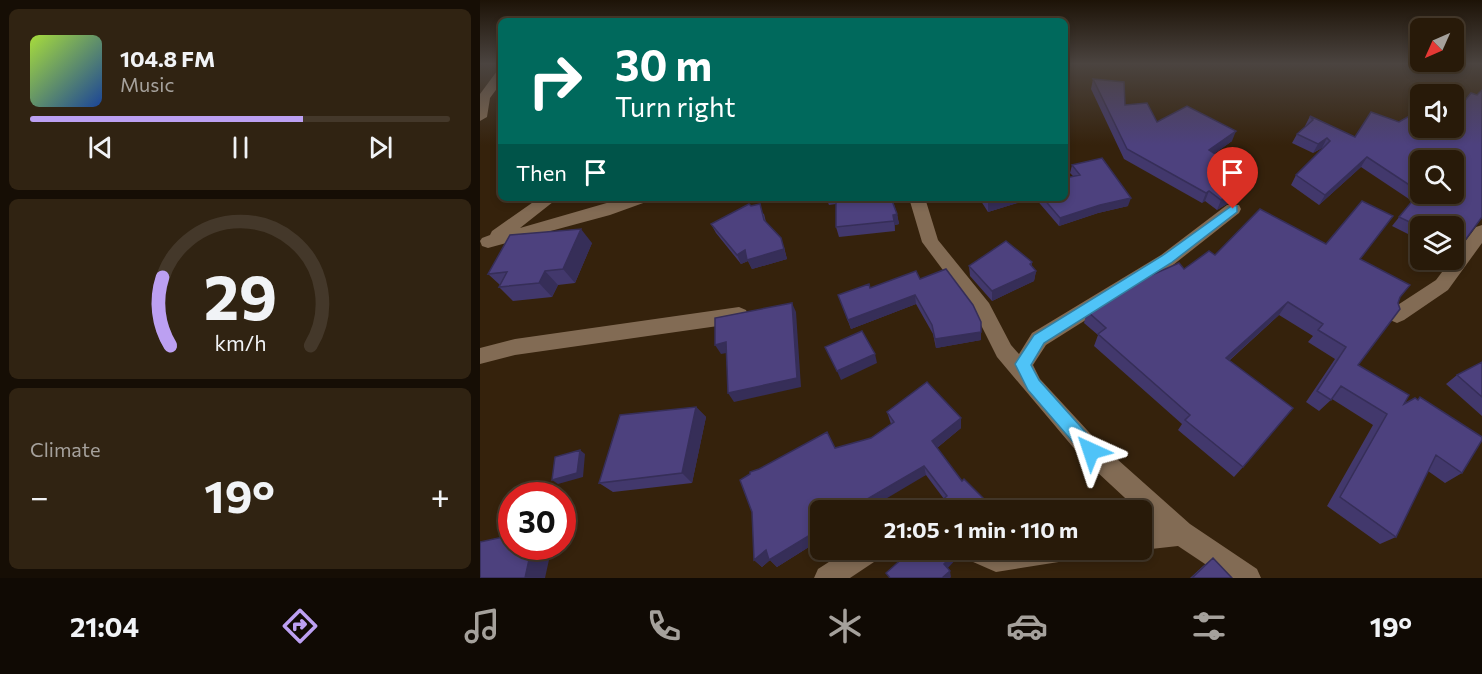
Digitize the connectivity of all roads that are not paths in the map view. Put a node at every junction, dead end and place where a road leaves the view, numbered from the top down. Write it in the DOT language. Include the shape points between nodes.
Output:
graph roads {
  1 [pos="489,91"];
  2 [pos="480,117"];
  3 [pos="546,201"];
  4 [pos="632,201"];
  5 [pos="918,201"];
  6 [pos="1233,209"];
  7 [pos="1480,236"];
  8 [pos="484,246"];
  9 [pos="750,314"];
  10 [pos="1397,315"];
  11 [pos="480,356"];
  12 [pos="1033,385"];
  13 [pos="1181,532"];
  14 [pos="1152,536"];
  15 [pos="854,560"];
  16 [pos="827,578"];
  17 [pos="1248,578"];
  1 -- 2 [label="street"];
  3 -- 8 [label="street"];
  4 -- 8 [label="street"];
  5 -- 12 [label="street" via="930,242 982,308 1004,351"];
  6 -- 12 [label="street" via="1167,260 1039,339 1023,364"];
  7 -- 10 [label="street" via="1442,285"];
  9 -- 11 [label="street" via="515,347"];
  12 -- 13 [label="street" via="1091,451"];
  13 -- 14 [label="street"];
  13 -- 17 [label="street"];
  15 -- 16 [label="street"];
}
